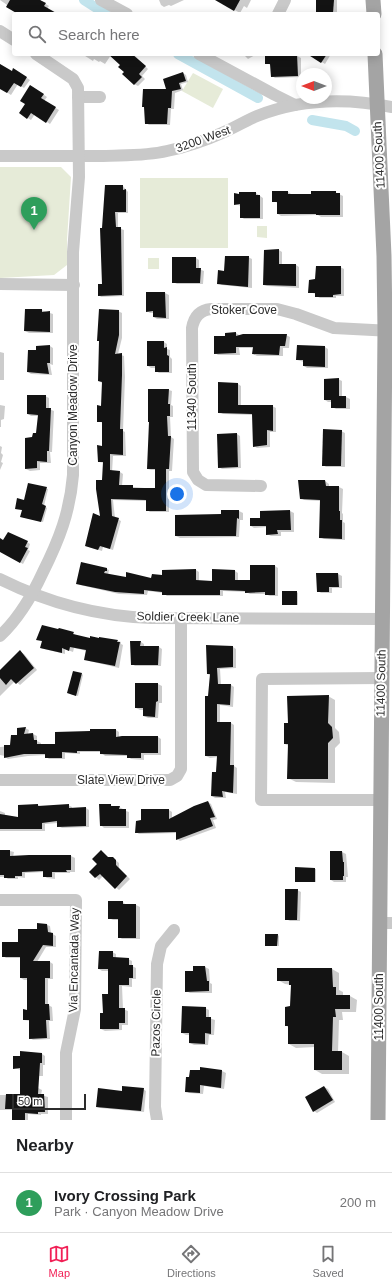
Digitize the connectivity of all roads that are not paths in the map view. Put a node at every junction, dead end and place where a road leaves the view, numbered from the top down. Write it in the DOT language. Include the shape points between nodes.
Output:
graph roads {
  1 [pos="101,0"];
  2 [pos="285,0"];
  3 [pos="373,0"];
  4 [pos="123,12"];
  5 [pos="279,12"];
  6 [pos="374,12"];
  7 [pos="0,31"];
  8 [pos="12,39"];
  9 [pos="39,56"];
  10 [pos="203,56"];
  11 [pos="375,56"];
  12 [pos="78,97"];
  13 [pos="100,97"];
  14 [pos="377,104"];
  15 [pos="295,105"];
  16 [pos="392,107"];
  17 [pos="0,156"];
  18 [pos="78,156"];
  19 [pos="0,284"];
  20 [pos="74,285"];
  21 [pos="198,314"];
  22 [pos="388,330"];
  23 [pos="261,486"];
  24 [pos="0,579"];
  25 [pos="33,594"];
  26 [pos="181,618"];
  27 [pos="382,619"];
  28 [pos="0,636"];
  29 [pos="381,678"];
  30 [pos="0,780"];
  31 [pos="380,800"];
  32 [pos="0,900"];
  33 [pos="386,923"];
  34 [pos="174,930"];
  35 [pos="66,1120"];
  36 [pos="157,1120"];
  37 [pos="378,1120"];
  1 -- 4 [label="street"];
  2 -- 5 [label="street"];
  3 -- 6 [label="main road"];
  7 -- 8 [label="street"];
  9 -- 12 [label="street, Canyon Meadow Drive" via="73,79 77,85"];
  10 -- 15 [label="street"];
  11 -- 14 [label="main road, 11400 South"];
  12 -- 13 [label="street"];
  12 -- 18 [label="street, Canyon Meadow Drive"];
  14 -- 15 [label="street, 3200 West" via="333,102"];
  14 -- 16 [label="street, 3200 West"];
  14 -- 22 [label="main road, 11400 South"];
  15 -- 18 [label="street, 3200 West" via="255,117 221,134 166,152"];
  17 -- 18 [label="street, 3200 West"];
  18 -- 20 [label="street, Canyon Meadow Drive"];
  19 -- 20 [label="street"];
  20 -- 25 [label="street, Canyon Meadow Drive" via="71,490 59,538"];
  21 -- 22 [label="street, Stoker Cove" via="206,309 270,308 296,314 334,328"];
  21 -- 23 [label="street, 11340 South" via="192,328 192,467 195,476 211,486"];
  22 -- 27 [label="main road, 11400 South"];
  24 -- 25 [label="street, Soldier Creek Lane"];
  25 -- 26 [label="street, Soldier Creek Lane" via="67,606 100,613"];
  25 -- 28 [label="street, Canyon Meadow Drive" via="16,620"];
  26 -- 27 [label="street, Soldier Creek Lane"];
  26 -- 30 [label="street, Slate View Drive" via="180,768 177,776 170,780"];
  27 -- 29 [label="main road, 11400 South"];
  29 -- 31 [label="main road, 11400 South"];
  29 -- 31 [label="street" via="262,678 261,800"];
  31 -- 33 [label="main road, 11400 South"];
  32 -- 35 [label="street, Via Encantada Way" via="76,900 74,1010 66,1053"];
  33 -- 37 [label="main road, 11400 South"];
  34 -- 36 [label="street, Pazos Circle" via="161,946 157,964"];
}
